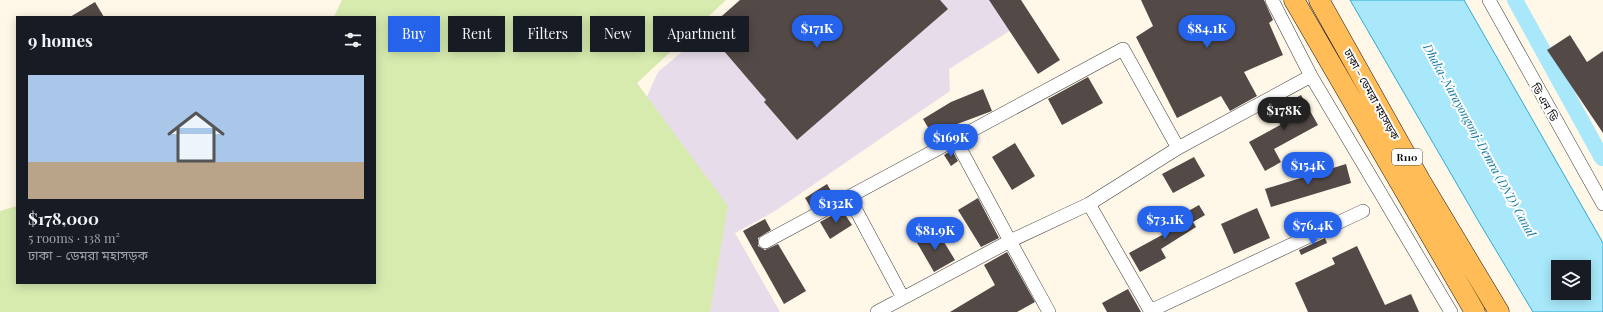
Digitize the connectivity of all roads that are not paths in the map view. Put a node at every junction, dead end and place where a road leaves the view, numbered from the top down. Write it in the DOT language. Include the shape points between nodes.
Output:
graph roads {
  1 [pos="1272,0"];
  2 [pos="1294,0"];
  3 [pos="1318,0"];
  4 [pos="1488,0"];
  5 [pos="1311,76"];
  6 [pos="955,139"];
  7 [pos="1178,148"];
  8 [pos="848,197"];
  9 [pos="1090,204"];
  10 [pos="1603,204"];
  11 [pos="1363,211"];
  12 [pos="1010,241"];
  13 [pos="765,242"];
  14 [pos="903,298"];
  15 [pos="877,312"];
  16 [pos="1049,312"];
  17 [pos="1151,312"];
  18 [pos="1451,312"];
  19 [pos="1475,312"];
  20 [pos="1499,312"];
  1 -- 5 [label="street"];
  2 -- 19 [label="main road, ঢাকা - ডেমরা মহাসড়ক / R110"];
  3 -- 20 [label="main road, ঢাকা - ডেমরা মহাসড়ক / R110"];
  4 -- 10 [label="street, ডি এন ডি"];
  5 -- 7 [label="street"];
  5 -- 18 [label="street"];
  6 -- 7 [label="street" via="1123,48"];
  6 -- 8 [label="street"];
  6 -- 12 [label="street"];
  7 -- 9 [label="street"];
  8 -- 13 [label="street"];
  8 -- 14 [label="street"];
  9 -- 12 [label="street"];
  9 -- 17 [label="street"];
  11 -- 17 [label="street"];
  12 -- 14 [label="street"];
  12 -- 16 [label="street"];
  14 -- 15 [label="street"];
}
